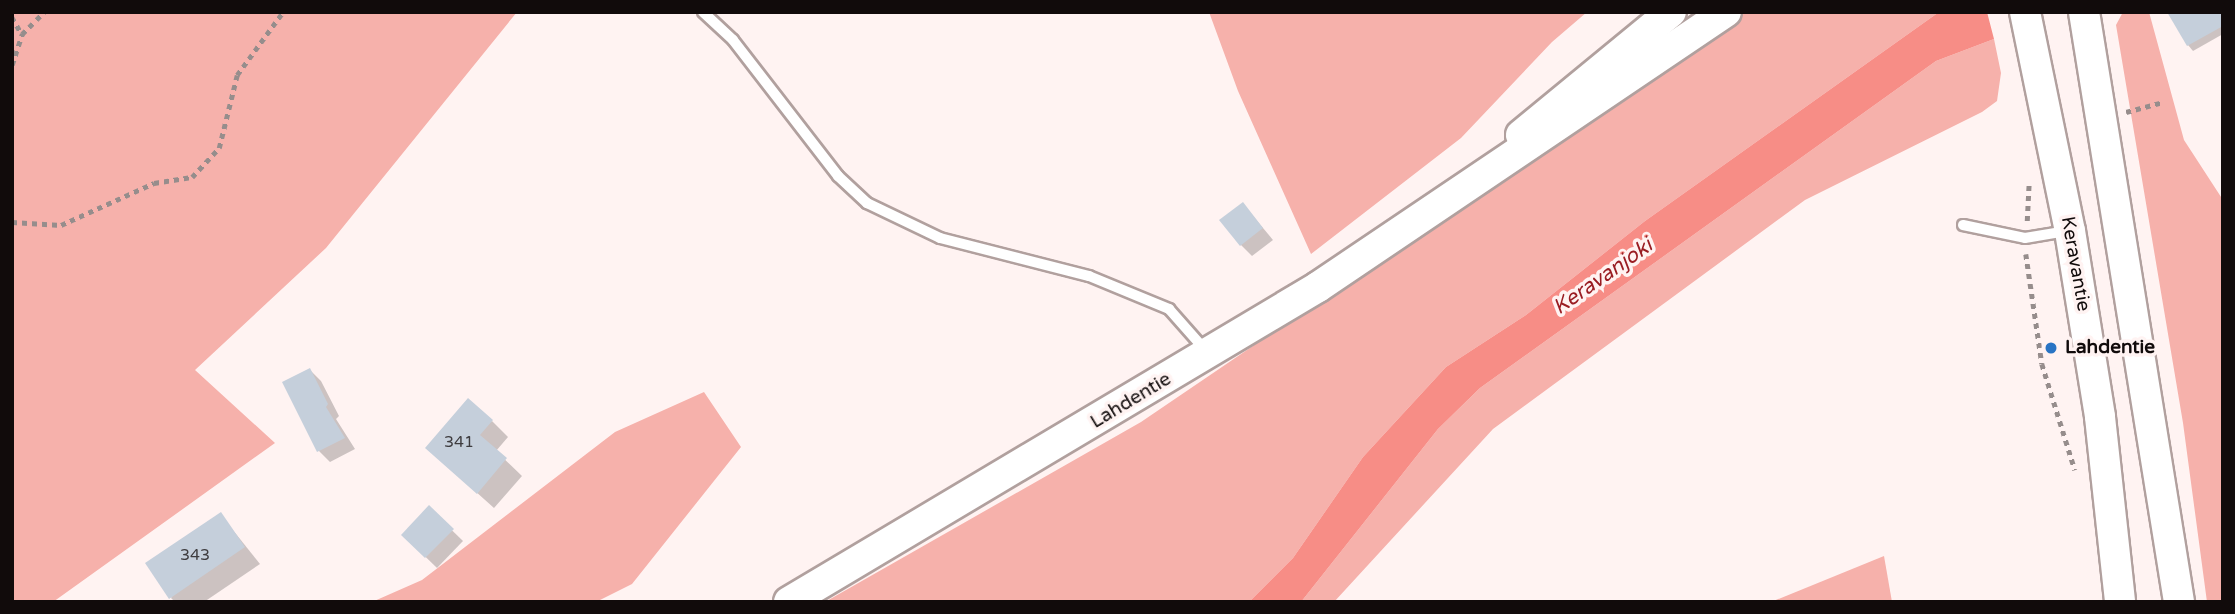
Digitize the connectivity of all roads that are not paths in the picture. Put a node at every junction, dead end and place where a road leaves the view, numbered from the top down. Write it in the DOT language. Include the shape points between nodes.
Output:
graph roads {
  1 [pos="703,12"];
  2 [pos="1671,12"];
  3 [pos="2084,12"];
  4 [pos="1708,18"];
  5 [pos="2029,26"];
  6 [pos="1464,186"];
  7 [pos="1963,225"];
  8 [pos="2070,231"];
  9 [pos="1208,354"];
  10 [pos="789,602"];
  11 [pos="2120,602"];
  12 [pos="2179,602"];
  1 -- 9 [label="lane" via="733,40 838,176 867,203 940,238 1089,276 1169,309"];
  2 -- 6 [label="main road, Lahdentie" via="1559,101"];
  3 -- 12 [label="main road" via="2105,118"];
  4 -- 6 [label="main road, Lahdentie" via="1577,117"];
  5 -- 8 [label="main road, Keravantie"];
  6 -- 9 [label="main road, Lahdentie" via="1318,287"];
  7 -- 8 [label="lane" via="2025,238"];
  8 -- 11 [label="main road, Keravantie" via="2100,417"];
  9 -- 10 [label="main road, Lahdentie"];
}
